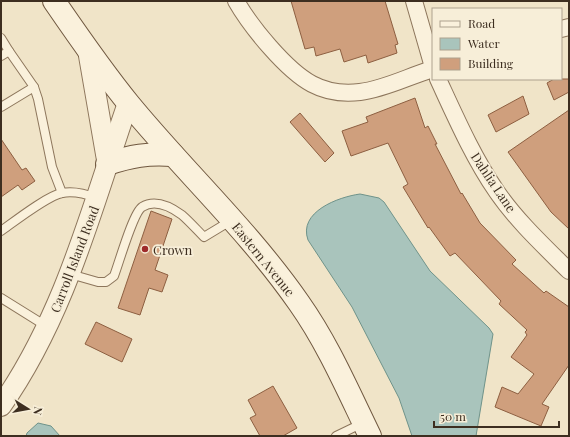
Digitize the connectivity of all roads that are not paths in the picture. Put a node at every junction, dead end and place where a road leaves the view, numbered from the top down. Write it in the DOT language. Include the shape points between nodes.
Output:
graph roads {
  1 [pos="54,1"];
  2 [pos="236,1"];
  3 [pos="414,1"];
  4 [pos="1,38"];
  5 [pos="88,50"];
  6 [pos="9,51"];
  7 [pos="1,56"];
  8 [pos="432,64"];
  9 [pos="432,68"];
  10 [pos="438,80"];
  11 [pos="34,87"];
  12 [pos="128,103"];
  13 [pos="1,107"];
  14 [pos="173,155"];
  15 [pos="107,164"];
  16 [pos="62,193"];
  17 [pos="97,198"];
  18 [pos="232,220"];
  19 [pos="1,231"];
  20 [pos="569,271"];
  21 [pos="70,274"];
  22 [pos="1,298"];
  23 [pos="47,327"];
  24 [pos="1,406"];
  25 [pos="367,429"];
  26 [pos="336,436"];
  1 -- 5 [label="main road, Eastern Avenue"];
  2 -- 9 [label="street" via="276,52 311,84 324,89 344,93 362,92"];
  3 -- 8 [label="street"];
  4 -- 6 [label="lane"];
  5 -- 12 [label="main road, Eastern Avenue"];
  5 -- 15 [label="street"];
  6 -- 7 [label="lane"];
  6 -- 11 [label="lane"];
  10 -- 20 [label="street, Dahlia Lane" via="476,159 498,193 522,223"];
  11 -- 13 [label="lane"];
  11 -- 16 [label="lane" via="52,167"];
  12 -- 14 [label="main road, Eastern Avenue"];
  12 -- 15 [label="street, Carroll Island Road"];
  14 -- 15 [label="main road" via="150,153"];
  14 -- 18 [label="main road, Eastern Avenue"];
  15 -- 17 [label="street, Carroll Island Road"];
  16 -- 17 [label="lane" via="85,194"];
  16 -- 19 [label="lane"];
  17 -- 21 [label="street, Carroll Island Road"];
  18 -- 21 [label="lane" via="204,238 182,215 168,206 155,203 142,208 135,217 114,276 106,282 98,282"];
  18 -- 25 [label="main road, Eastern Avenue" via="300,304"];
  21 -- 23 [label="street, Carroll Island Road"];
  22 -- 23 [label="lane"];
  23 -- 24 [label="street, Carroll Island Road" via="25,369"];
  25 -- 26 [label="lane"];
}
